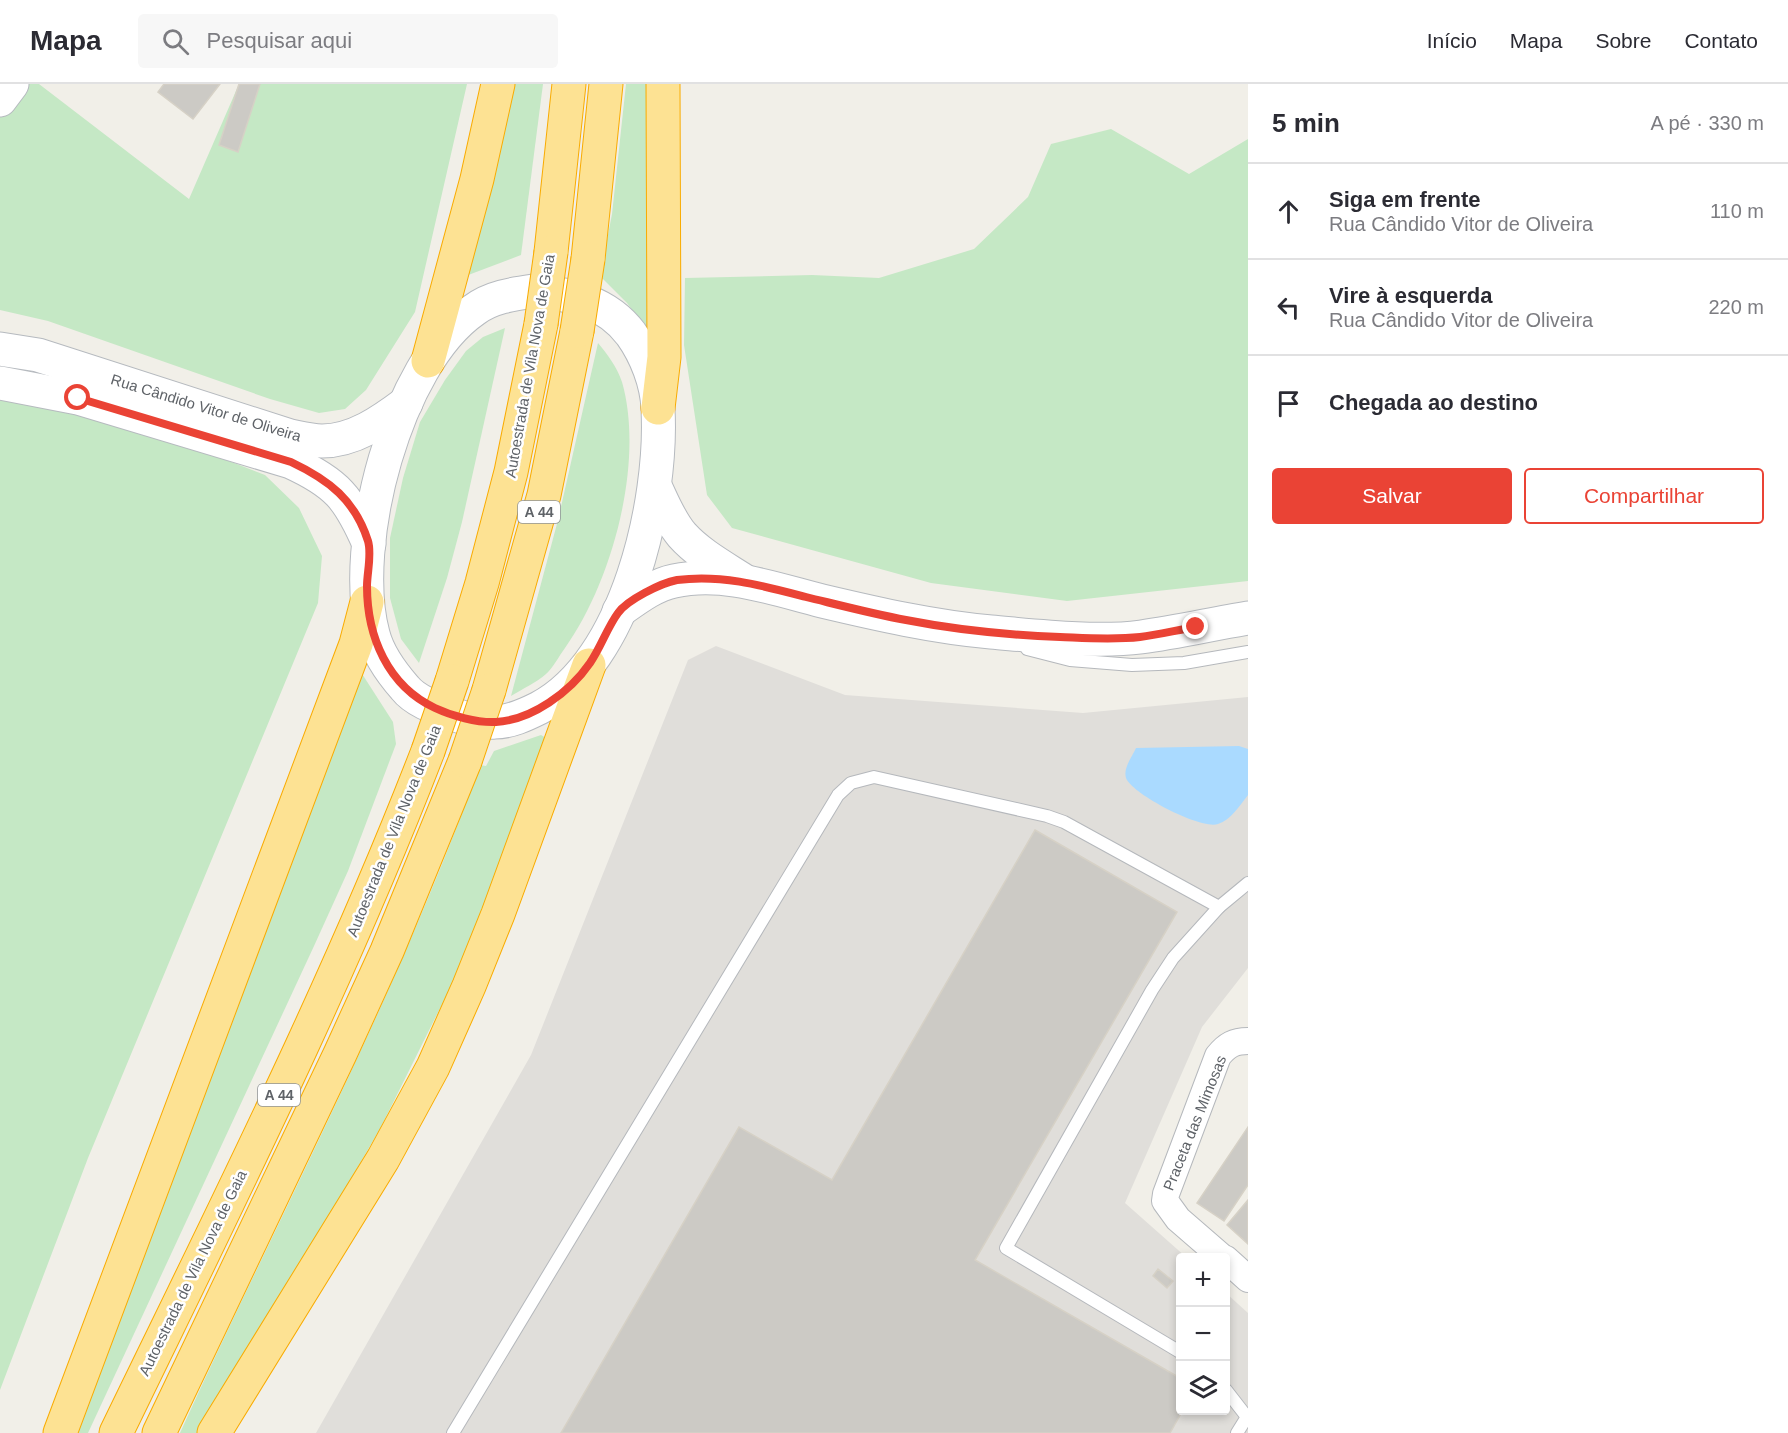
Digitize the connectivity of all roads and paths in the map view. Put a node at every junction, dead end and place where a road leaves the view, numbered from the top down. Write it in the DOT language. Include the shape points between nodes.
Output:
graph roads {
  1 [pos="12,84"];
  2 [pos="498,84"];
  3 [pos="569,84"];
  4 [pos="606,84"];
  5 [pos="663,84"];
  6 [pos="0,100"];
  7 [pos="0,350"];
  8 [pos="428,361"];
  9 [pos="0,383"];
  10 [pos="406,403"];
  11 [pos="658,408"];
  12 [pos="655,486"];
  13 [pos="369,544"];
  14 [pos="745,581"];
  15 [pos="367,602"];
  16 [pos="619,611"];
  17 [pos="1248,618"];
  18 [pos="1007,634"];
  19 [pos="1248,652"];
  20 [pos="589,665"];
  21 [pos="1248,883"];
  22 [pos="1219,907"];
  23 [pos="1248,1041"];
  24 [pos="1218,1253"];
  25 [pos="1230,1263"];
  26 [pos="1248,1279"];
  27 [pos="1176,1350"];
  28 [pos="1230,1395"];
  29 [pos="60,1433"];
  30 [pos="116,1433"];
  31 [pos="159,1433"];
  32 [pos="214,1433"];
  33 [pos="453,1433"];
  34 [pos="1237,1433"];
  1 -- 6 [label="main road"];
  2 -- 8 [label="highway"];
  3 -- 30 [label="highway, Autoestrada de Vila Nova de Gaia / A 44, bridge" via="541,324 511,472 452,681 428,751 294,1064"];
  4 -- 31 [label="highway, A 44, bridge" via="577,331 544,495 489,690 465,761 387,951"];
  5 -- 11 [label="highway" via="664,357"];
  7 -- 10 [label="main road, Rua Cândido Vitor de Oliveira" via="38,356 290,436 323,441 361,431"];
  8 -- 10 [label="main road, Rua Cândido Vitor de Oliveira"];
  8 -- 11 [label="main road, Rua Cândido Vitor de Oliveira" via="474,309 504,296 534,291 564,293 607,311 630,333 647,363"];
  9 -- 13 [label="main road, Rua Cândido Vitor de Oliveira" via="78,398 291,462 316,474 339,492 356,514"];
  10 -- 13 [label="main road, Rua Cândido Vitor de Oliveira" via="382,471"];
  11 -- 12 [label="main road, Rua Cândido Vitor de Oliveira"];
  12 -- 14 [label="main road, Rua Cândido Vitor de Oliveira" via="683,536 704,555"];
  12 -- 16 [label="main road, Rua Cândido Vitor de Oliveira" via="648,524"];
  13 -- 15 [label="main road, Rua Cândido Vitor de Oliveira"];
  14 -- 16 [label="main road, Rua Cândido Vitor de Oliveira" via="674,581 648,591"];
  14 -- 18 [label="main road, Rua Cândido Vitor de Oliveira" via="906,620"];
  15 -- 20 [label="main road, Rua Cândido Vitor de Oliveira" via="373,636 388,668 408,693 436,709 466,718 495,722 522,717 547,704"];
  15 -- 29 [label="highway" via="356,644"];
  16 -- 20 [label="main road, Rua Cândido Vitor de Oliveira"];
  17 -- 18 [label="main road, Rua Cândido Vitor de Oliveira" via="1139,637"];
  18 -- 19 [label="lane" via="1029,650 1070,660 1132,665 1184,663"];
  20 -- 32 [label="highway" via="498,914 433,1066 383,1159"];
  21 -- 22 [label="lane"];
  22 -- 27 [label="lane" via="1173,958 1152,990 1006,1248"];
  22 -- 33 [label="lane" via="1047,816 874,777 851,783 838,795"];
  23 -- 24 [label="street, Praceta das Mimosas" via="1237,1041 1218,1056 1166,1194 1165,1202 1178,1219"];
  25 -- 26 [label="street"];
  28 -- 34 [label="lane" via="1247,1417"];
}
